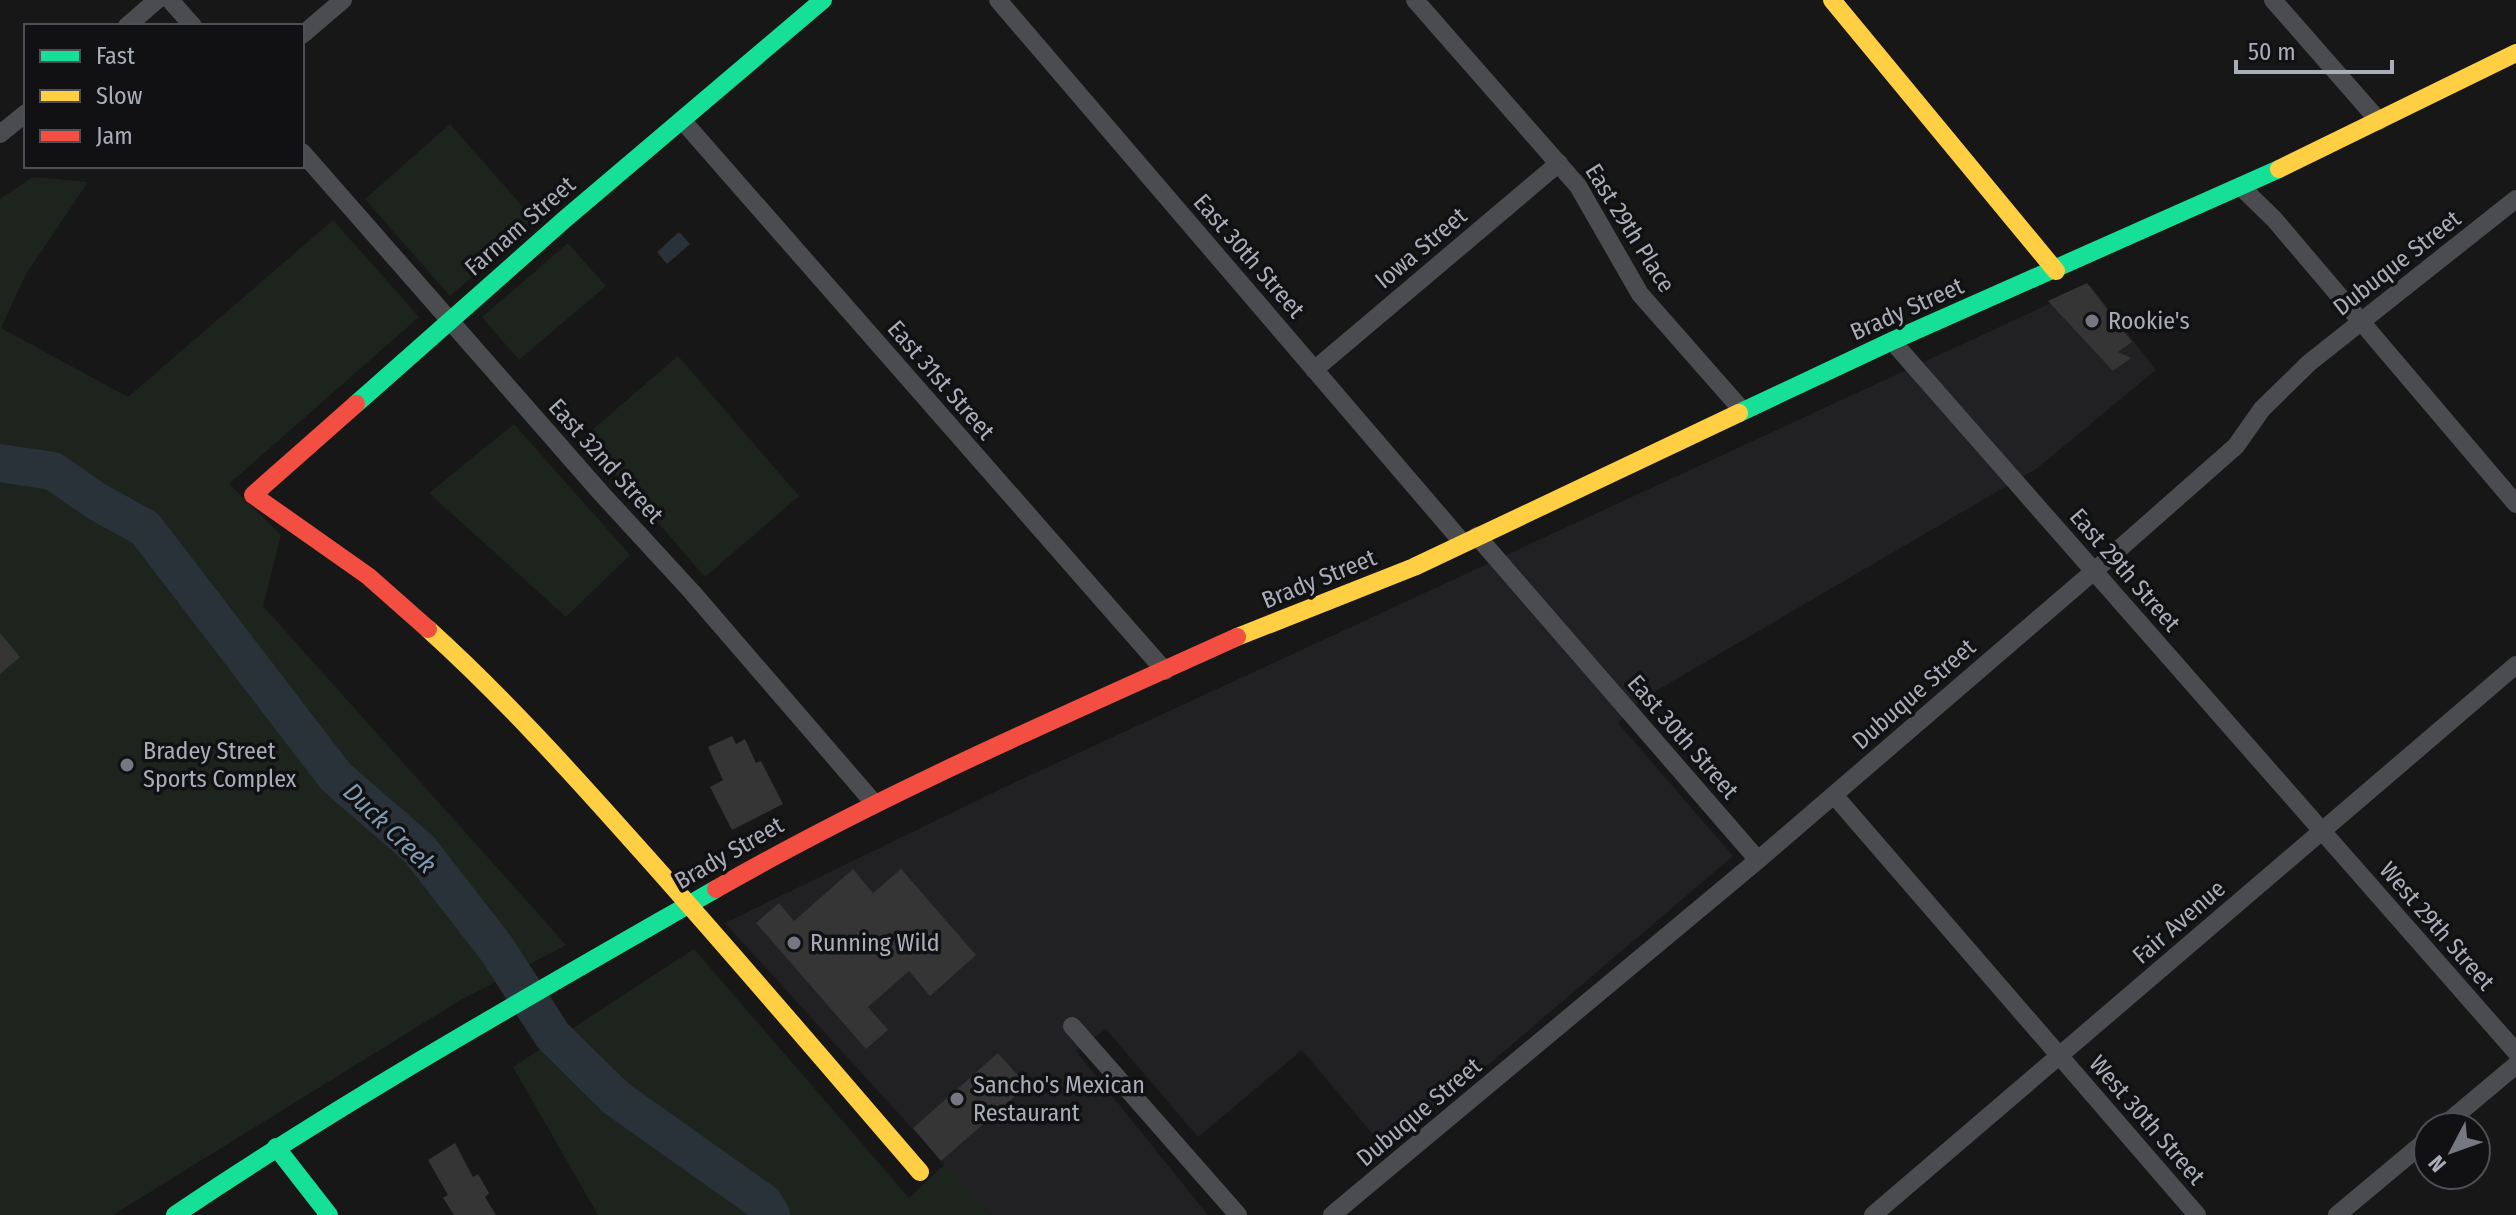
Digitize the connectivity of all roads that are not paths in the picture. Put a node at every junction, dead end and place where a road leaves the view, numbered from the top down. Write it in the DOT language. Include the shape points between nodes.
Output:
graph roads {
  1 [pos="157,0"];
  2 [pos="170,0"];
  3 [pos="343,0"];
  4 [pos="823,0"];
  5 [pos="998,0"];
  6 [pos="1415,0"];
  7 [pos="1832,0"];
  8 [pos="2273,0"];
  9 [pos="129,24"];
  10 [pos="191,24"];
  11 [pos="304,33"];
  12 [pos="2516,53"];
  13 [pos="24,115"];
  14 [pos="682,120"];
  15 [pos="2379,121"];
  16 [pos="0,134"];
  17 [pos="304,154"];
  18 [pos="1559,163"];
  19 [pos="2241,187"];
  20 [pos="2516,199"];
  21 [pos="2056,271"];
  22 [pos="449,320"];
  23 [pos="2361,322"];
  24 [pos="1892,341"];
  25 [pos="1314,370"];
  26 [pos="1742,410"];
  27 [pos="2516,504"];
  28 [pos="1470,540"];
  29 [pos="2093,572"];
  30 [pos="2516,665"];
  31 [pos="1165,671"];
  32 [pos="1834,795"];
  33 [pos="874,803"];
  34 [pos="2323,831"];
  35 [pos="1758,860"];
  36 [pos="689,904"];
  37 [pos="1072,1026"];
  38 [pos="2516,1052"];
  39 [pos="2060,1056"];
  40 [pos="2516,1065"];
  41 [pos="2461,1111"];
  42 [pos="276,1147"];
  43 [pos="2412,1152"];
  44 [pos="920,1172"];
  45 [pos="175,1215"];
  46 [pos="329,1215"];
  47 [pos="1238,1215"];
  48 [pos="1332,1215"];
  49 [pos="1873,1215"];
  50 [pos="2197,1215"];
  51 [pos="2337,1215"];
  1 -- 9 [label="street"];
  2 -- 10 [label="street"];
  3 -- 11 [label="street"];
  4 -- 14 [label="main road, Farnam Street"];
  5 -- 25 [label="street, East 30th Street"];
  6 -- 18 [label="street, East 29th Place"];
  7 -- 21 [label="main road"];
  8 -- 15 [label="street"];
  12 -- 15 [label="main road, Brady Street"];
  13 -- 16 [label="street"];
  14 -- 22 [label="main road, Farnam Street"];
  14 -- 31 [label="street, East 31st Street"];
  15 -- 19 [label="main road, Brady Street"];
  17 -- 22 [label="street, East 32nd Street"];
  18 -- 25 [label="street, Iowa Street"];
  18 -- 26 [label="street, East 29th Place" via="1578,186 1640,294"];
  19 -- 21 [label="main road, Brady Street"];
  19 -- 23 [label="street"];
  20 -- 23 [label="street, Dubuque Street"];
  21 -- 24 [label="main road, Brady Street"];
  22 -- 33 [label="street, East 32nd Street"];
  22 -- 36 [label="main road, Farnam Street" via="253,495 368,576 473,670"];
  23 -- 27 [label="street"];
  23 -- 29 [label="street, Dubuque Street" via="2309,363 2236,446"];
  24 -- 26 [label="main road, Brady Street"];
  24 -- 29 [label="street, East 29th Street"];
  25 -- 28 [label="street, East 30th Street"];
  26 -- 28 [label="main road, Brady Street"];
  28 -- 31 [label="main road, Brady Street"];
  28 -- 35 [label="street, East 30th Street"];
  29 -- 32 [label="street, Dubuque Street"];
  29 -- 34 [label="street, East 29th Street"];
  30 -- 34 [label="street, Fair Avenue"];
  31 -- 33 [label="main road, Brady Street"];
  32 -- 35 [label="street, Dubuque Street"];
  32 -- 39 [label="street"];
  33 -- 36 [label="main road, Brady Street"];
  34 -- 38 [label="street, West 29th Street"];
  34 -- 39 [label="street, Fair Avenue"];
  35 -- 48 [label="street, Dubuque Street"];
  36 -- 42 [label="main road, Brady Street"];
  36 -- 44 [label="main road"];
  37 -- 47 [label="street"];
  39 -- 49 [label="street, Fair Avenue"];
  39 -- 50 [label="street, West 30th Street"];
  40 -- 41 [label="street"];
  42 -- 45 [label="main road, Brady Street"];
  42 -- 46 [label="main road"];
  43 -- 51 [label="street"];
}
